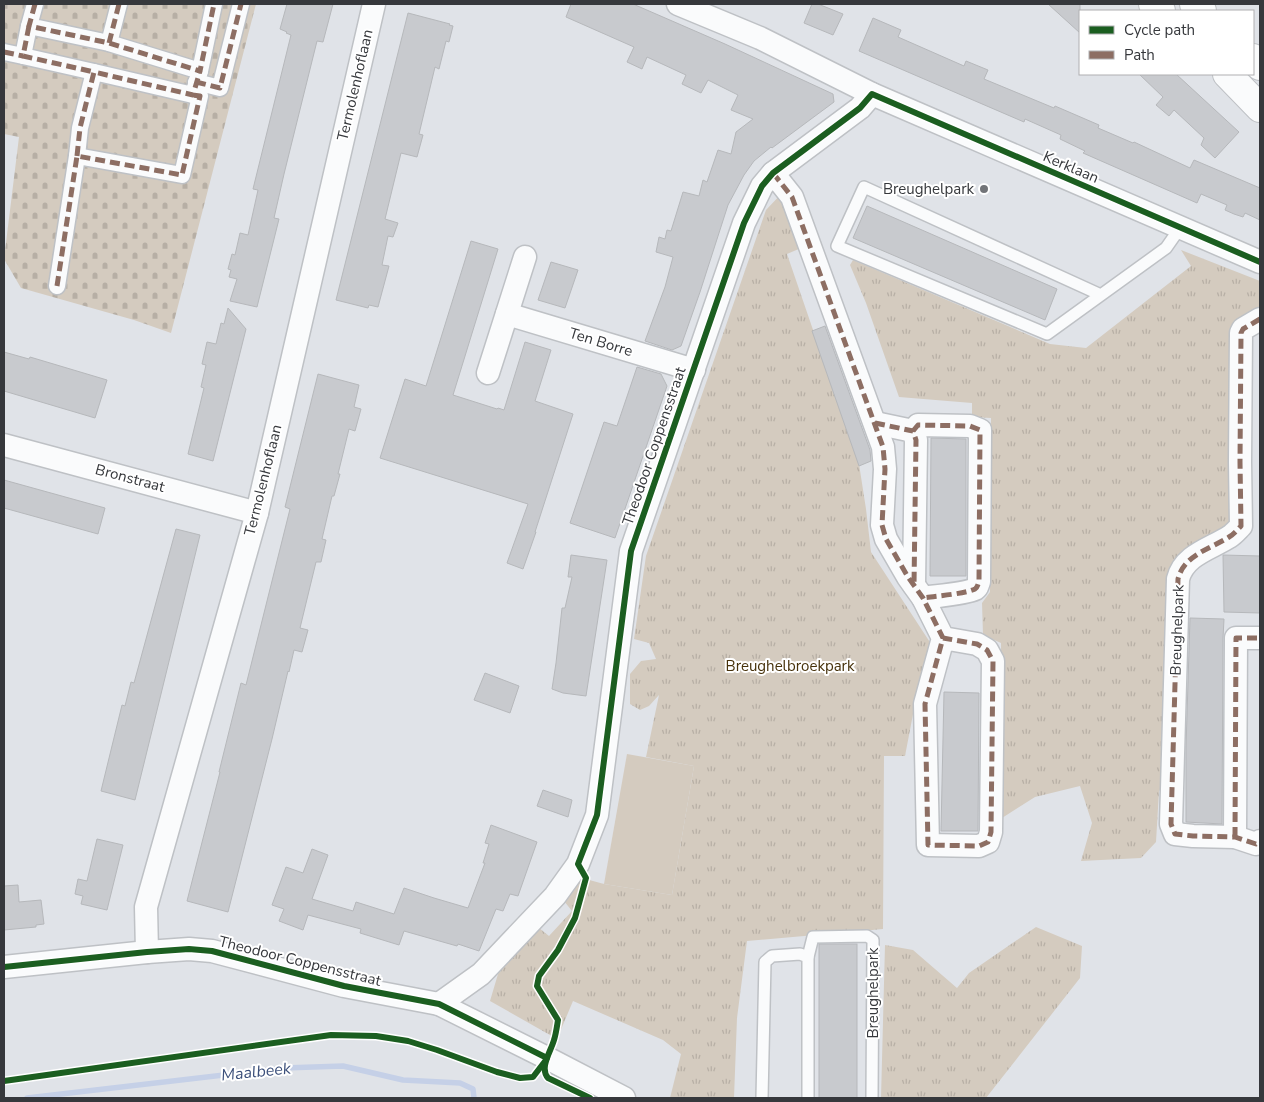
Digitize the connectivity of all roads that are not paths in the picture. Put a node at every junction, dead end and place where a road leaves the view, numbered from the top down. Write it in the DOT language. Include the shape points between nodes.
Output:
graph roads {
  1 [pos="35,4"];
  2 [pos="119,4"];
  3 [pos="214,4"];
  4 [pos="241,4"];
  5 [pos="374,4"];
  6 [pos="678,4"];
  7 [pos="29,26"];
  8 [pos="109,43"];
  9 [pos="4,52"];
  10 [pos="23,56"];
  11 [pos="94,72"];
  12 [pos="1228,75"];
  13 [pos="196,83"];
  14 [pos="872,94"];
  15 [pos="1260,108"];
  16 [pos="77,156"];
  17 [pos="773,173"];
  18 [pos="1180,228"];
  19 [pos="525,257"];
  20 [pos="1260,262"];
  21 [pos="57,286"];
  22 [pos="1101,295"];
  23 [pos="507,314"];
  24 [pos="1260,319"];
  25 [pos="694,370"];
  26 [pos="488,373"];
  27 [pos="875,423"];
  28 [pos="913,431"];
  29 [pos="4,445"];
  30 [pos="257,512"];
  31 [pos="918,592"];
  32 [pos="943,638"];
  33 [pos="1260,638"];
  34 [pos="1235,837"];
  35 [pos="1260,841"];
  36 [pos="147,952"];
  37 [pos="808,957"];
  38 [pos="4,967"];
  39 [pos="439,1004"];
  40 [pos="624,1098"];
  41 [pos="762,1098"];
  42 [pos="808,1098"];
  43 [pos="872,1098"];
  1 -- 7 [label="street"];
  2 -- 8 [label="street"];
  3 -- 13 [label="street"];
  4 -- 13 [label="street" via="220,88"];
  5 -- 30 [label="street, Termolenhoflaan"];
  6 -- 14 [label="street, Kerklaan" via="760,38"];
  7 -- 8 [label="street"];
  7 -- 10 [label="street"];
  8 -- 13 [label="street"];
  9 -- 10 [label="street"];
  10 -- 11 [label="street"];
  11 -- 13 [label="street"];
  11 -- 16 [label="street" via="80,128"];
  12 -- 15 [label="street"];
  13 -- 16 [label="street" via="200,96 182,175"];
  14 -- 17 [label="street, Theodoor Coppensstraat" via="860,108"];
  14 -- 18 [label="street, Kerklaan"];
  16 -- 21 [label="street"];
  17 -- 25 [label="street, Theodoor Coppensstraat" via="762,186 744,223"];
  17 -- 27 [label="street" via="792,197"];
  18 -- 20 [label="street, Kerklaan"];
  18 -- 22 [label="lane" via="1166,248"];
  19 -- 23 [label="street"];
  22 -- 22 [label="lane" via="864,187 837,246 1047,334"];
  23 -- 25 [label="street, Ten Borre"];
  23 -- 26 [label="street"];
  24 -- 34 [label="street, Breughelpark" via="1241,333 1241,526 1231,536 1189,560 1178,579 1171,824 1175,834"];
  25 -- 39 [label="street, Theodoor Coppensstraat" via="631,551 597,814 578,864 555,896 481,974"];
  27 -- 28 [label="street"];
  27 -- 31 [label="street" via="883,447 885,469 882,525 886,539"];
  28 -- 31 [label="street" via="916,440"];
  28 -- 31 [label="street" via="918,425 970,426 980,430 979,582 974,589 956,593"];
  29 -- 30 [label="street, Bronstraat"];
  30 -- 36 [label="street, Termolenhoflaan" via="146,907"];
  31 -- 32 [label="street"];
  32 -- 32 [label="street" via="925,704 928,845 979,846 988,842 991,832 993,660 987,650 977,644"];
  33 -- 34 [label="street" via="1236,638"];
  34 -- 35 [label="street, Breughelpark" via="1256,844"];
  36 -- 38 [label="street, Theodoor Coppensstraat"];
  36 -- 39 [label="street, Theodoor Coppensstraat" via="212,951 344,986"];
  37 -- 41 [label="lane" via="800,954 772,956 765,962"];
  37 -- 42 [label="lane, Breughelpark"];
  37 -- 43 [label="lane, Breughelpark" via="813,937 867,936 873,940"];
  39 -- 40 [label="street, Theodoor Coppensstraat"];
}
